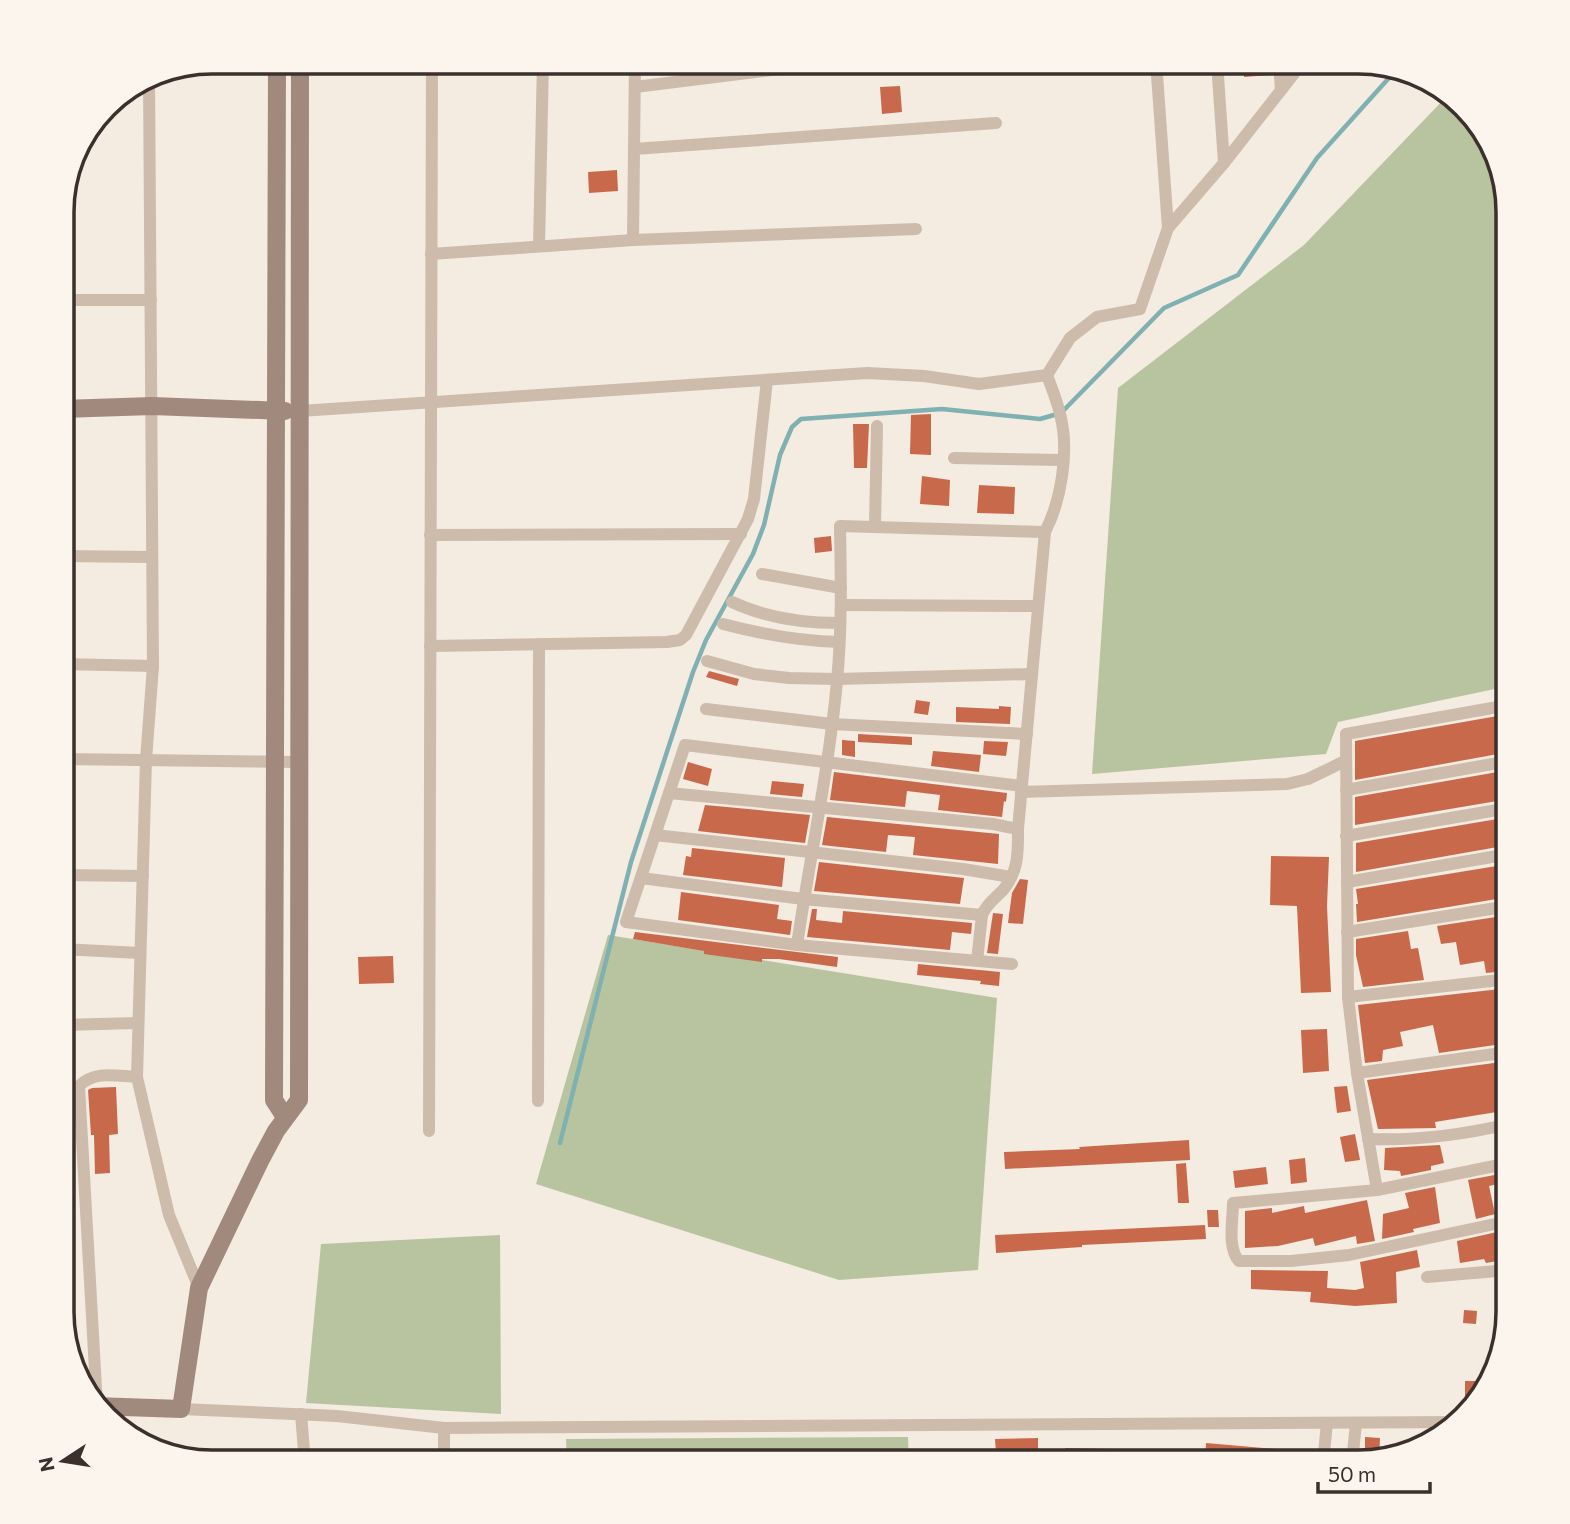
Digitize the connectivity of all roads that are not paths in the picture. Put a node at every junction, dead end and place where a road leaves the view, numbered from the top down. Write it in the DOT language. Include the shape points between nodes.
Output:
graph roads {
  1 [pos="277,74"];
  2 [pos="300,74"];
  3 [pos="432,74"];
  4 [pos="543,74"];
  5 [pos="635,74"];
  6 [pos="739,74"];
  7 [pos="1157,74"];
  8 [pos="1218,74"];
  9 [pos="1280,74"];
  10 [pos="1294,74"];
  11 [pos="635,87"];
  12 [pos="149,89"];
  13 [pos="1281,90"];
  14 [pos="996,123"];
  15 [pos="634,149"];
  16 [pos="1224,163"];
  17 [pos="1168,228"];
  18 [pos="916,229"];
  19 [pos="633,240"];
  20 [pos="539,246"];
  21 [pos="431,254"];
  22 [pos="74,300"];
  23 [pos="150,300"];
  24 [pos="1047,375"];
  25 [pos="767,380"];
  26 [pos="431,402"];
  27 [pos="152,406"];
  28 [pos="74,409"];
  29 [pos="275,411"];
  30 [pos="300,411"];
  31 [pos="877,426"];
  32 [pos="954,458"];
  33 [pos="1063,460"];
  34 [pos="874,526"];
  35 [pos="1045,532"];
  36 [pos="741,534"];
  37 [pos="430,535"];
  38 [pos="74,556"];
  39 [pos="152,557"];
  40 [pos="762,574"];
  41 [pos="841,588"];
  42 [pos="732,602"];
  43 [pos="841,605"];
  44 [pos="1038,606"];
  45 [pos="840,623"];
  46 [pos="723,624"];
  47 [pos="839,642"];
  48 [pos="539,644"];
  49 [pos="430,646"];
  50 [pos="707,661"];
  51 [pos="74,664"];
  52 [pos="153,666"];
  53 [pos="1032,674"];
  54 [pos="837,679"];
  55 [pos="1496,707"];
  56 [pos="706,709"];
  57 [pos="832,724"];
  58 [pos="1027,734"];
  59 [pos="74,759"];
  60 [pos="146,760"];
  61 [pos="274,761"];
  62 [pos="1345,761"];
  63 [pos="300,762"];
  64 [pos="826,763"];
  65 [pos="1496,763"];
  66 [pos="1022,789"];
  67 [pos="1346,790"];
  68 [pos="669,793"];
  69 [pos="819,807"];
  70 [pos="1496,810"];
  71 [pos="1018,829"];
  72 [pos="655,835"];
  73 [pos="1346,836"];
  74 [pos="811,852"];
  75 [pos="1496,856"];
  76 [pos="74,875"];
  77 [pos="143,876"];
  78 [pos="1011,877"];
  79 [pos="641,878"];
  80 [pos="1348,882"];
  81 [pos="803,899"];
  82 [pos="1496,908"];
  83 [pos="982,915"];
  84 [pos="1347,932"];
  85 [pos="797,945"];
  86 [pos="74,950"];
  87 [pos="140,953"];
  88 [pos="977,961"];
  89 [pos="1012,964"];
  90 [pos="1496,980"];
  91 [pos="1348,997"];
  92 [pos="138,1023"];
  93 [pos="74,1025"];
  94 [pos="1496,1054"];
  95 [pos="1357,1073"];
  96 [pos="137,1077"];
  97 [pos="538,1101"];
  98 [pos="285,1117"];
  99 [pos="1496,1126"];
  100 [pos="429,1131"];
  101 [pos="1368,1139"];
  102 [pos="1496,1166"];
  103 [pos="1377,1190"];
  104 [pos="1496,1225"];
  105 [pos="1496,1271"];
  106 [pos="1427,1277"];
  107 [pos="199,1288"];
  108 [pos="95,1386"];
  109 [pos="111,1407"];
  110 [pos="181,1409"];
  111 [pos="301,1414"];
  112 [pos="1442,1422"];
  113 [pos="1326,1423"];
  114 [pos="1356,1423"];
  115 [pos="444,1428"];
  116 [pos="304,1450"];
  117 [pos="444,1450"];
  118 [pos="1324,1450"];
  119 [pos="1353,1450"];
  1 -- 29 [label="street"];
  2 -- 30 [label="street"];
  3 -- 21 [label="street"];
  4 -- 20 [label="street"];
  5 -- 11 [label="street"];
  6 -- 11 [label="street"];
  7 -- 17 [label="street"];
  8 -- 16 [label="street"];
  9 -- 13 [label="street"];
  10 -- 13 [label="street"];
  11 -- 15 [label="street"];
  12 -- 23 [label="street"];
  13 -- 16 [label="street"];
  14 -- 15 [label="street"];
  15 -- 19 [label="street"];
  16 -- 17 [label="street"];
  17 -- 24 [label="street" via="1139,309 1097,317 1070,338"];
  18 -- 19 [label="street"];
  19 -- 20 [label="street"];
  20 -- 21 [label="street"];
  21 -- 26 [label="street"];
  22 -- 23 [label="street"];
  23 -- 27 [label="street"];
  24 -- 25 [label="street" via="979,384 867,373"];
  24 -- 33 [label="street" via="1062,420"];
  25 -- 26 [label="street"];
  25 -- 36 [label="street" via="754,499"];
  26 -- 30 [label="street"];
  26 -- 37 [label="street"];
  27 -- 28 [label="street"];
  27 -- 29 [label="street"];
  27 -- 39 [label="street"];
  29 -- 30 [label="street"];
  29 -- 61 [label="street"];
  30 -- 63 [label="street"];
  31 -- 34 [label="street"];
  32 -- 33 [label="street"];
  33 -- 35 [label="street" via="1060,494"];
  34 -- 35 [label="street"];
  34 -- 41 [label="street" via="840,526"];
  35 -- 44 [label="street"];
  36 -- 37 [label="street"];
  36 -- 48 [label="street" via="680,640"];
  37 -- 49 [label="street"];
  38 -- 39 [label="street"];
  39 -- 52 [label="street"];
  40 -- 41 [label="street"];
  41 -- 43 [label="street"];
  42 -- 45 [label="street" via="775,617"];
  43 -- 44 [label="street"];
  43 -- 45 [label="street"];
  44 -- 53 [label="street"];
  45 -- 47 [label="street"];
  46 -- 47 [label="street"];
  47 -- 54 [label="street"];
  48 -- 49 [label="street"];
  48 -- 97 [label="street"];
  49 -- 100 [label="street"];
  50 -- 54 [label="street" via="771,676"];
  51 -- 52 [label="street"];
  52 -- 60 [label="street"];
  53 -- 54 [label="street"];
  53 -- 58 [label="street"];
  54 -- 57 [label="street"];
  55 -- 62 [label="street" via="1346,734"];
  56 -- 57 [label="street"];
  57 -- 58 [label="street"];
  57 -- 64 [label="street"];
  58 -- 66 [label="street"];
  59 -- 60 [label="street"];
  60 -- 61 [label="street"];
  60 -- 77 [label="street"];
  61 -- 63 [label="street"];
  61 -- 98 [label="street" via="274,1100"];
  62 -- 66 [label="street" via="1287,784"];
  62 -- 67 [label="street"];
  63 -- 98 [label="street" via="299,1100"];
  64 -- 66 [label="street"];
  64 -- 68 [label="street" via="685,745"];
  64 -- 69 [label="street"];
  65 -- 67 [label="street"];
  66 -- 71 [label="street"];
  67 -- 73 [label="street"];
  68 -- 69 [label="street"];
  68 -- 72 [label="street"];
  69 -- 71 [label="street"];
  69 -- 74 [label="street"];
  70 -- 73 [label="street"];
  71 -- 78 [label="street" via="1017,863"];
  72 -- 74 [label="street"];
  72 -- 79 [label="street"];
  73 -- 80 [label="street"];
  74 -- 78 [label="street"];
  74 -- 81 [label="street"];
  75 -- 80 [label="street"];
  76 -- 77 [label="street"];
  77 -- 87 [label="street"];
  78 -- 83 [label="street"];
  79 -- 81 [label="street"];
  79 -- 85 [label="street" via="626,922"];
  80 -- 84 [label="street"];
  81 -- 83 [label="street"];
  81 -- 85 [label="street"];
  82 -- 84 [label="street"];
  83 -- 88 [label="street"];
  84 -- 91 [label="street"];
  85 -- 88 [label="street"];
  86 -- 87 [label="street"];
  87 -- 92 [label="street"];
  88 -- 89 [label="street"];
  90 -- 91 [label="street"];
  91 -- 95 [label="street"];
  92 -- 93 [label="street"];
  92 -- 96 [label="street"];
  94 -- 95 [label="street"];
  95 -- 101 [label="street"];
  96 -- 107 [label="street" via="169,1216"];
  96 -- 108 [label="street" via="99,1075 88,1077 79,1086"];
  98 -- 107 [label="street"];
  99 -- 101 [label="street" via="1430,1138"];
  101 -- 103 [label="street"];
  102 -- 103 [label="street"];
  103 -- 104 [label="street" via="1233,1203 1235,1256 1245,1262 1349,1255"];
  105 -- 106 [label="street"];
  107 -- 110 [label="street"];
  109 -- 110 [label="street"];
  110 -- 111 [label="street"];
  111 -- 115 [label="street"];
  111 -- 116 [label="street"];
  112 -- 114 [label="street"];
  113 -- 114 [label="street"];
  113 -- 115 [label="street"];
  113 -- 118 [label="street"];
  114 -- 119 [label="street"];
  115 -- 117 [label="street"];
}
